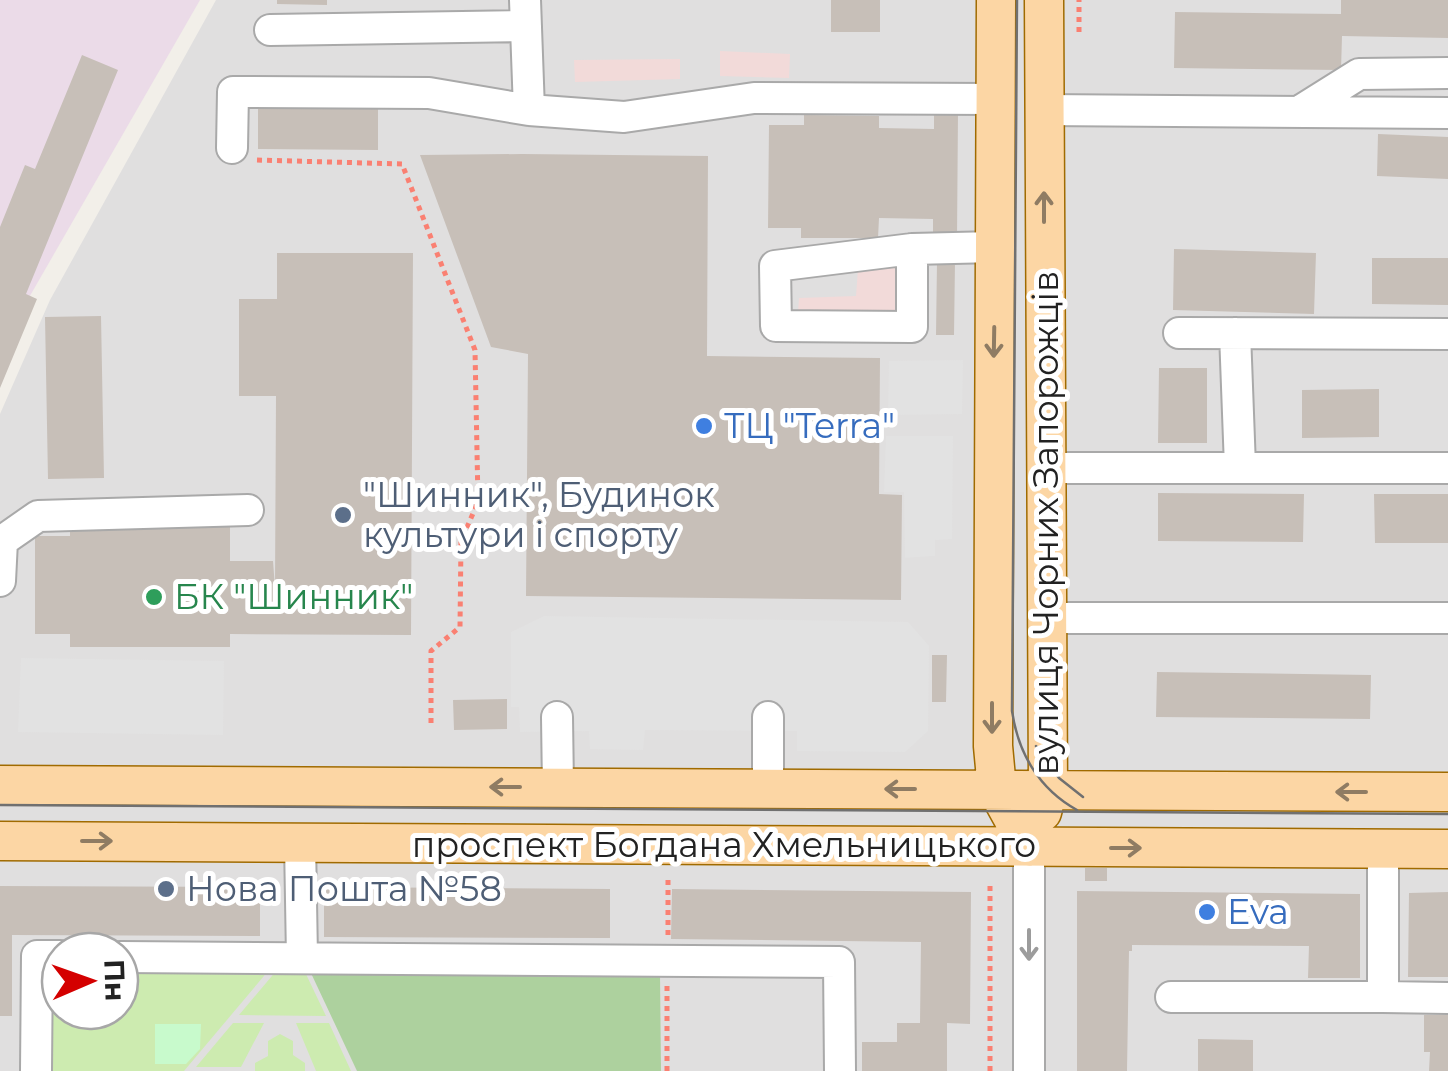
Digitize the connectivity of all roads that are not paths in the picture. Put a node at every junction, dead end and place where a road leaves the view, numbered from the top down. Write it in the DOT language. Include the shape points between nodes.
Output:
graph roads {
  1 [pos="996,0"];
  2 [pos="1044,0"];
  3 [pos="526,13"];
  4 [pos="270,30"];
  5 [pos="1448,73"];
  6 [pos="996,99"];
  7 [pos="530,110"];
  8 [pos="1044,110"];
  9 [pos="1300,112"];
  10 [pos="1448,114"];
  11 [pos="232,148"];
  12 [pos="912,248"];
  13 [pos="995,248"];
  14 [pos="1179,333"];
  15 [pos="1236,333"];
  16 [pos="1448,334"];
  17 [pos="993,435"];
  18 [pos="1044,452"];
  19 [pos="1240,467"];
  20 [pos="1448,468"];
  21 [pos="248,510"];
  22 [pos="0,581"];
  23 [pos="1046,618"];
  24 [pos="1448,618"];
  25 [pos="557,717"];
  26 [pos="768,717"];
  27 [pos="0,785"];
  28 [pos="558,788"];
  29 [pos="768,788"];
  30 [pos="997,789"];
  31 [pos="1048,789"];
  32 [pos="1448,792"];
  33 [pos="0,840"];
  34 [pos="300,842"];
  35 [pos="559,844"];
  36 [pos="1029,847"];
  37 [pos="1383,849"];
  38 [pos="1448,849"];
  39 [pos="40,956"];
  40 [pos="140,957"];
  41 [pos="302,958"];
  42 [pos="1172,997"];
  43 [pos="1382,997"];
  44 [pos="1448,998"];
  45 [pos="36,1071"];
  46 [pos="840,1071"];
  47 [pos="1029,1071"];
  1 -- 6 [label="main road, вулиця Чорних Запорожців"];
  2 -- 8 [label="main road, вулиця Чорних Запорожців"];
  3 -- 4 [label="street"];
  3 -- 7 [label="street"];
  5 -- 9 [label="street" via="1359,74"];
  6 -- 7 [label="street" via="754,98 624,116"];
  6 -- 13 [label="main road, вулиця Чорних Запорожців"];
  7 -- 11 [label="street" via="429,93 232,92"];
  8 -- 9 [label="street"];
  18 -- 8 [label="main road, вулиця Чорних Запорожців, one-way"];
  9 -- 10 [label="street"];
  12 -- 12 [label="street" via="912,327 776,326 775,266"];
  12 -- 13 [label="street"];
  13 -- 17 [label="main road, вулиця Чорних Запорожців, one-way"];
  14 -- 15 [label="street"];
  15 -- 16 [label="street"];
  15 -- 19 [label="street"];
  17 -- 18 [label="main road"];
  17 -- 30 [label="main road, вулиця Чорних Запорожців, one-way"];
  18 -- 19 [label="street"];
  18 -- 23 [label="main road, вулиця Чорних Запорожців"];
  19 -- 20 [label="street"];
  21 -- 22 [label="street" via="38,516 2,540"];
  23 -- 24 [label="street"];
  23 -- 31 [label="main road, вулиця Чорних Запорожців"];
  25 -- 28 [label="street"];
  26 -- 29 [label="street"];
  28 -- 27 [label="main road, проспект Богдана Хмельницького, one-way"];
  28 -- 29 [label="main road, проспект Богдана Хмельницького"];
  28 -- 35 [label="main road"];
  30 -- 29 [label="main road, проспект Богдана Хмельницького, one-way"];
  30 -- 31 [label="main road, проспект Богдана Хмельницького"];
  30 -- 36 [label="main road, вулиця Чорних Запорожців"];
  32 -- 31 [label="main road, проспект Богдана Хмельницького, one-way"];
  31 -- 36 [label="main road, вулиця Чорних Запорожців"];
  33 -- 34 [label="main road, проспект Богдана Хмельницького, one-way"];
  34 -- 35 [label="main road, проспект Богдана Хмельницького"];
  34 -- 41 [label="street"];
  35 -- 36 [label="main road, проспект Богдана Хмельницького"];
  36 -- 37 [label="main road, проспект Богдана Хмельницького, one-way"];
  36 -- 47 [label="street, one-way"];
  37 -- 38 [label="main road, проспект Богдана Хмельницького"];
  37 -- 43 [label="street"];
  39 -- 45 [label="street"];
  40 -- 41 [label="street"];
  41 -- 46 [label="street" via="840,962"];
  42 -- 43 [label="street"];
  43 -- 44 [label="street"];
}
